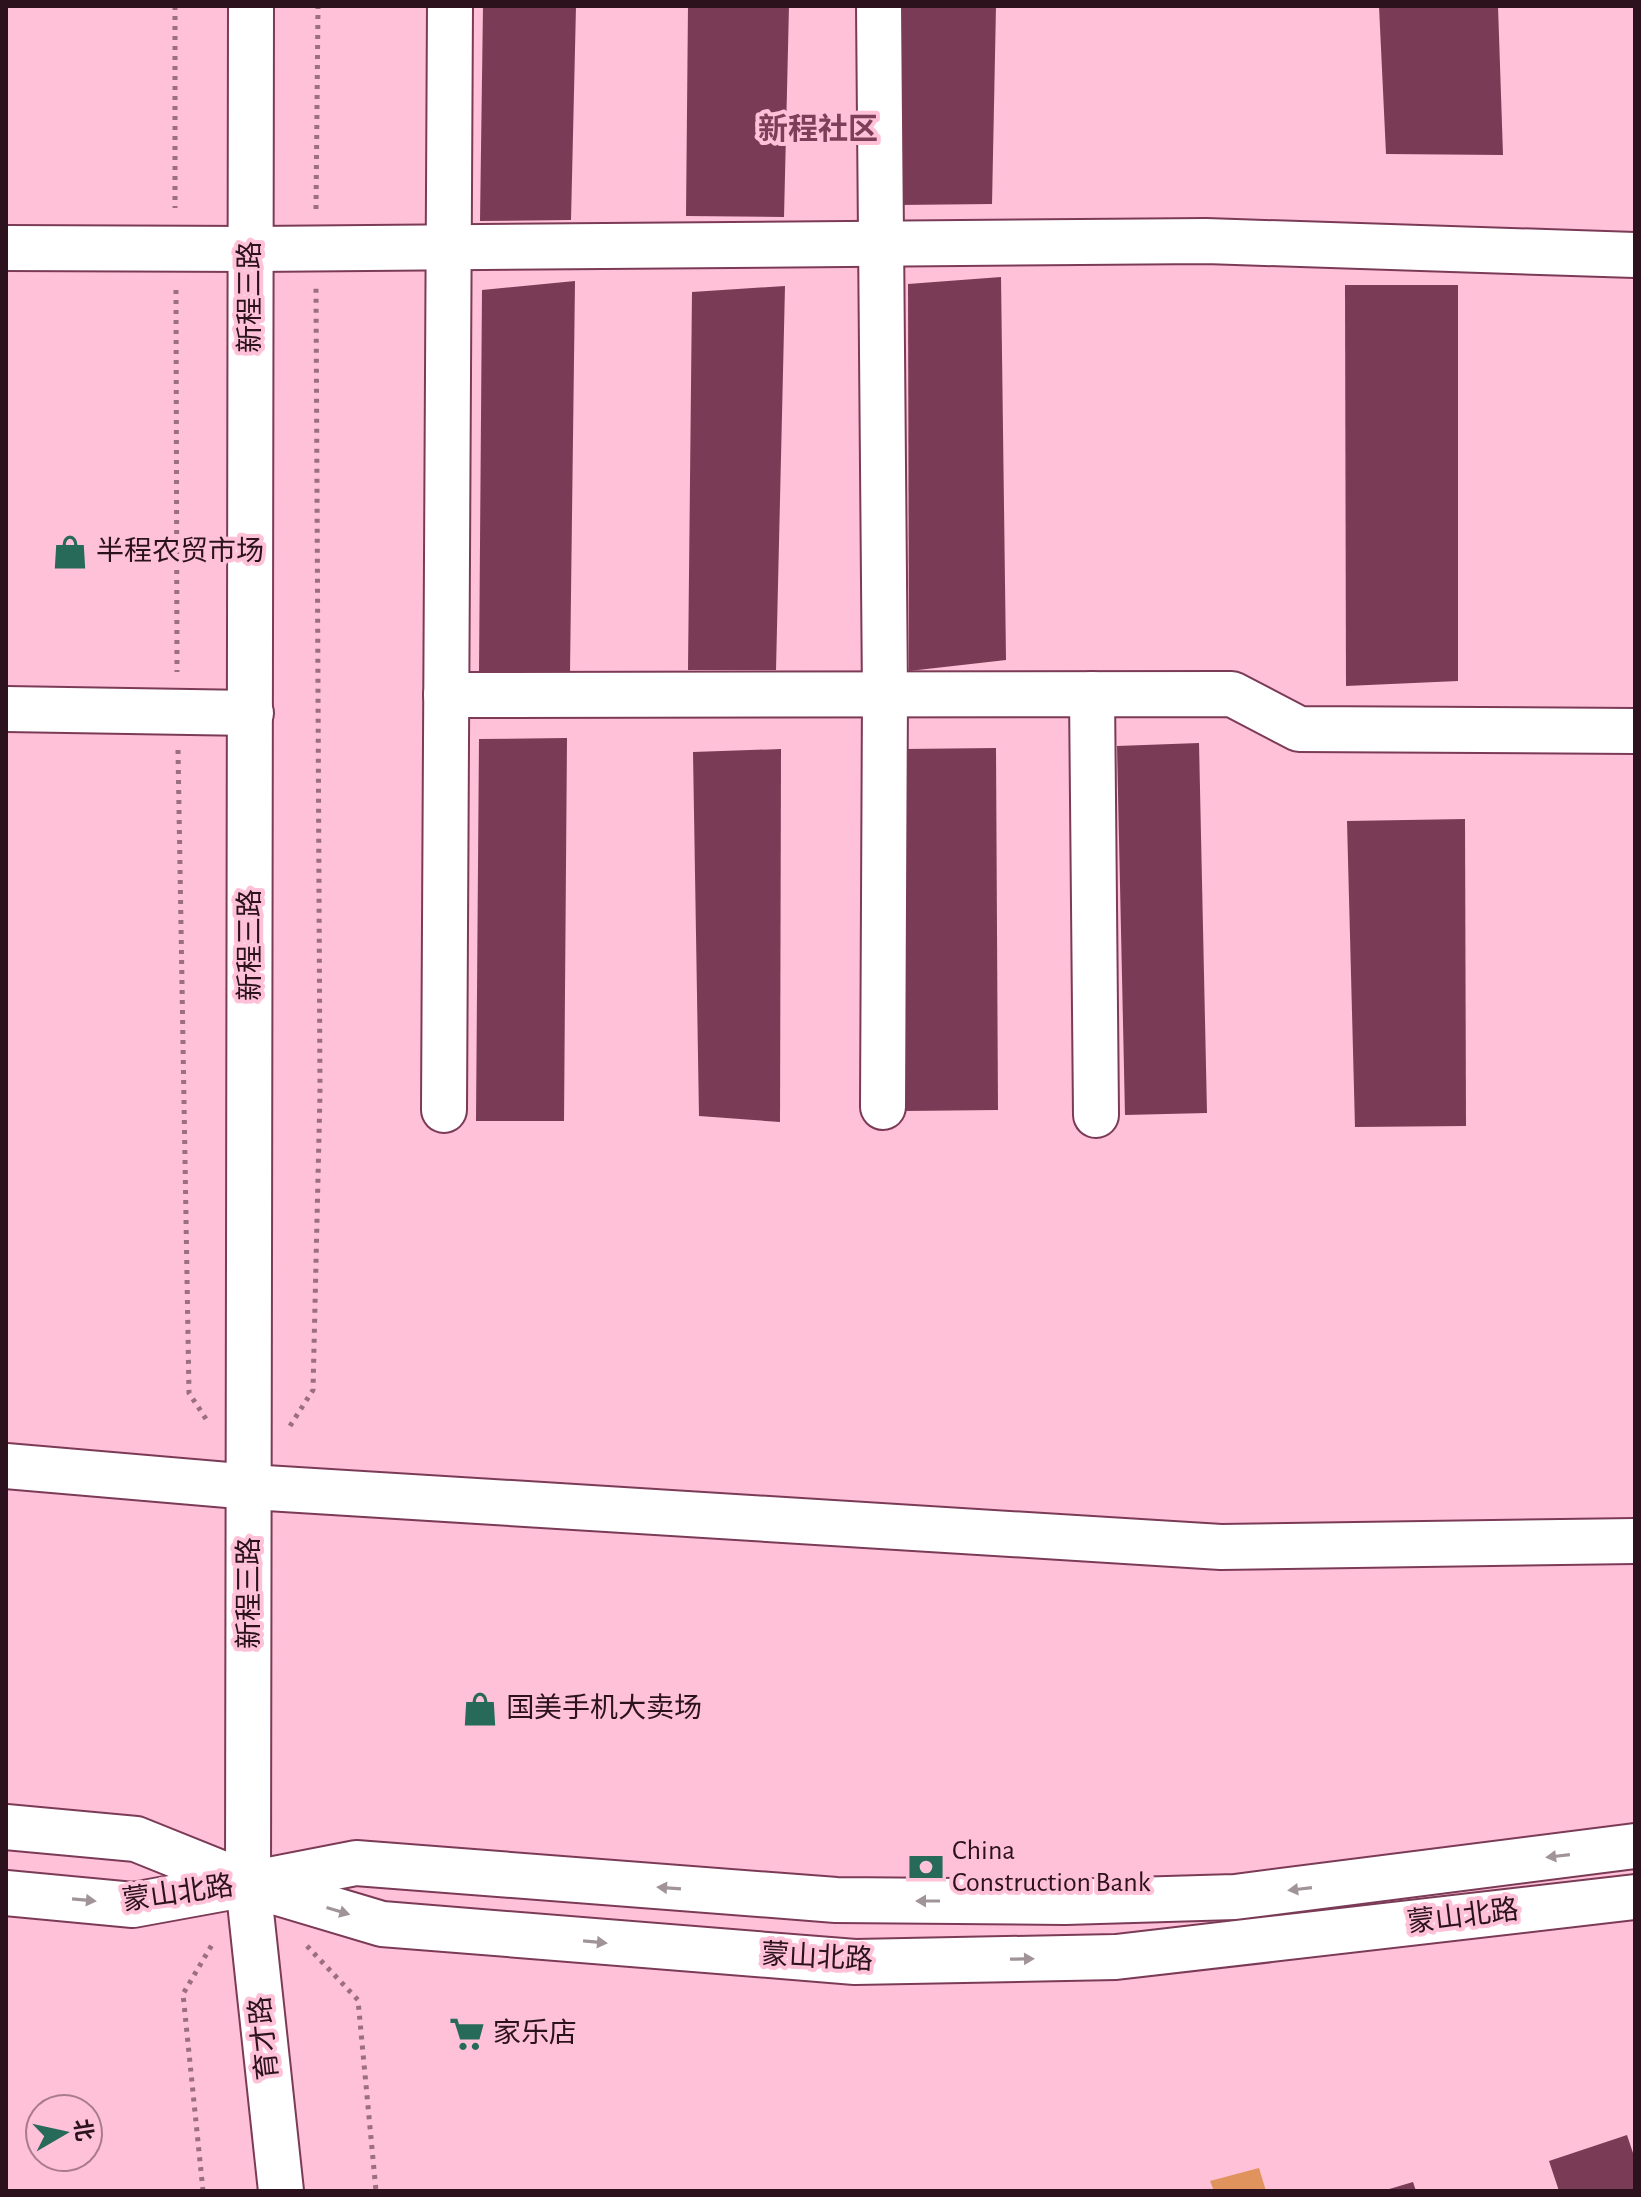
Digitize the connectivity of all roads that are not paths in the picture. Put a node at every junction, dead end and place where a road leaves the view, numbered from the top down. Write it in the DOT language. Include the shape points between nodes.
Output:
graph roads {
  1 [pos="251,6"];
  2 [pos="450,6"];
  3 [pos="879,6"];
  4 [pos="879,244"];
  5 [pos="6,248"];
  6 [pos="449,248"];
  7 [pos="251,249"];
  8 [pos="1635,255"];
  9 [pos="1092,694"];
  10 [pos="446,695"];
  11 [pos="885,695"];
  12 [pos="6,709"];
  13 [pos="251,713"];
  14 [pos="1635,731"];
  15 [pos="883,1107"];
  16 [pos="444,1110"];
  17 [pos="1096,1115"];
  18 [pos="6,1466"];
  19 [pos="251,1487"];
  20 [pos="1635,1541"];
  21 [pos="6,1827"];
  22 [pos="1635,1846"];
  23 [pos="248,1884"];
  24 [pos="6,1893"];
  25 [pos="1635,1897"];
  26 [pos="281,2191"];
  1 -- 7 [label="street, 新程三路"];
  2 -- 6 [label="street"];
  3 -- 4 [label="street"];
  4 -- 6 [label="street"];
  4 -- 8 [label="street" via="1206,241"];
  4 -- 11 [label="street"];
  5 -- 7 [label="street"];
  6 -- 7 [label="street"];
  6 -- 10 [label="street"];
  7 -- 13 [label="street, 新程三路"];
  9 -- 11 [label="street"];
  9 -- 14 [label="street" via="1232,694 1299,729"];
  9 -- 17 [label="street"];
  10 -- 11 [label="street"];
  10 -- 16 [label="street"];
  11 -- 15 [label="street"];
  12 -- 13 [label="street"];
  13 -- 19 [label="street, 新程三路"];
  18 -- 19 [label="street"];
  19 -- 20 [label="street" via="1221,1547"];
  19 -- 23 [label="street, 新程三路"];
  21 -- 23 [label="street" via="136,1839"];
  22 -- 23 [label="street, one-way" via="1235,1897 1081,1902 836,1900 356,1863"];
  24 -- 23 [label="street, 蒙山北路, one-way" via="133,1905"];
  23 -- 25 [label="street, 蒙山北路, one-way" via="382,1924 855,1962 1116,1957"];
  23 -- 26 [label="street, 育才路"];
}
